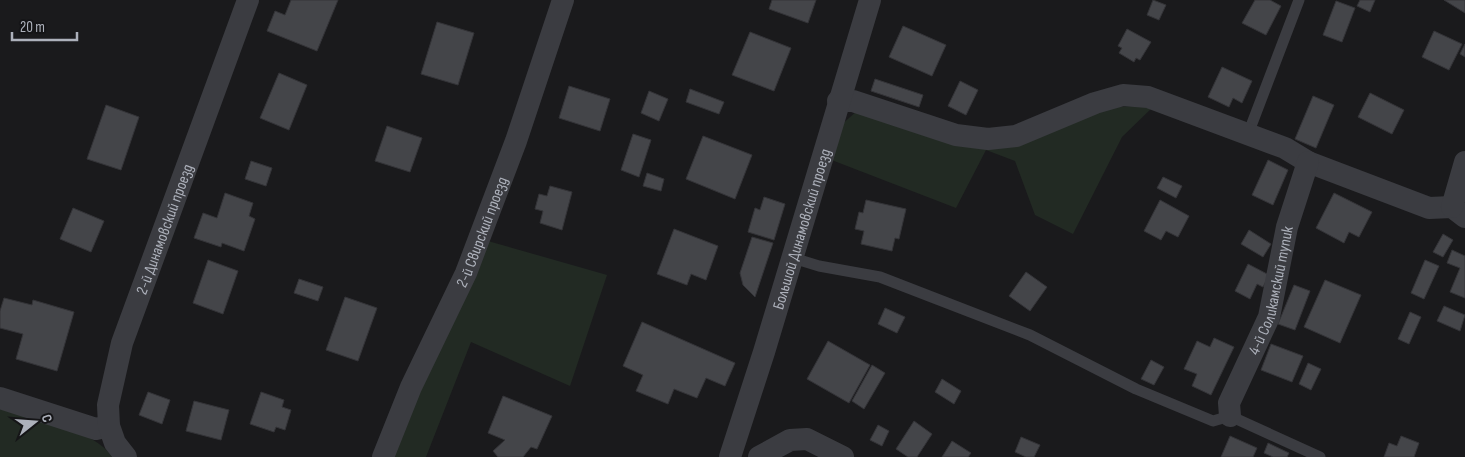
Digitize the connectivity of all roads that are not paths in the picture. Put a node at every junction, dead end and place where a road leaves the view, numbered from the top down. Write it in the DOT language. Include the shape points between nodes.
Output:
graph roads {
  1 [pos="248,0"];
  2 [pos="563,0"];
  3 [pos="870,0"];
  4 [pos="1299,0"];
  5 [pos="838,101"];
  6 [pos="1248,134"];
  7 [pos="1308,162"];
  8 [pos="1465,162"];
  9 [pos="1458,212"];
  10 [pos="793,258"];
  11 [pos="0,398"];
  12 [pos="1230,416"];
  13 [pos="109,426"];
  14 [pos="126,457"];
  15 [pos="383,457"];
  16 [pos="730,457"];
  17 [pos="759,457"];
  18 [pos="843,457"];
  19 [pos="1320,457"];
  1 -- 13 [label="street, 2-й Динамовский проезд" via="122,343 108,405"];
  2 -- 15 [label="street, 2-й Свирский проезд" via="516,141 466,272 411,387"];
  3 -- 5 [label="street, Большой Динамовский проезд"];
  4 -- 6 [label="lane"];
  5 -- 6 [label="street" via="853,101 956,136 988,139 1016,136 1095,103 1123,96 1148,97"];
  5 -- 10 [label="street, Большой Динамовский проезд"];
  6 -- 7 [label="street" via="1284,148"];
  7 -- 9 [label="street" via="1429,208"];
  7 -- 12 [label="street, 4-й Соликамский тупик" via="1287,227 1269,317 1229,403"];
  8 -- 9 [label="street"];
  10 -- 12 [label="lane" via="880,278 1030,335 1136,389 1213,421"];
  10 -- 16 [label="street, Большой Динамовский проезд"];
  11 -- 13 [label="street" via="96,429"];
  12 -- 19 [label="lane"];
  13 -- 14 [label="street, 2-й Динамовский проезд" via="115,443"];
  17 -- 18 [label="street" via="790,440 807,439"];
}
